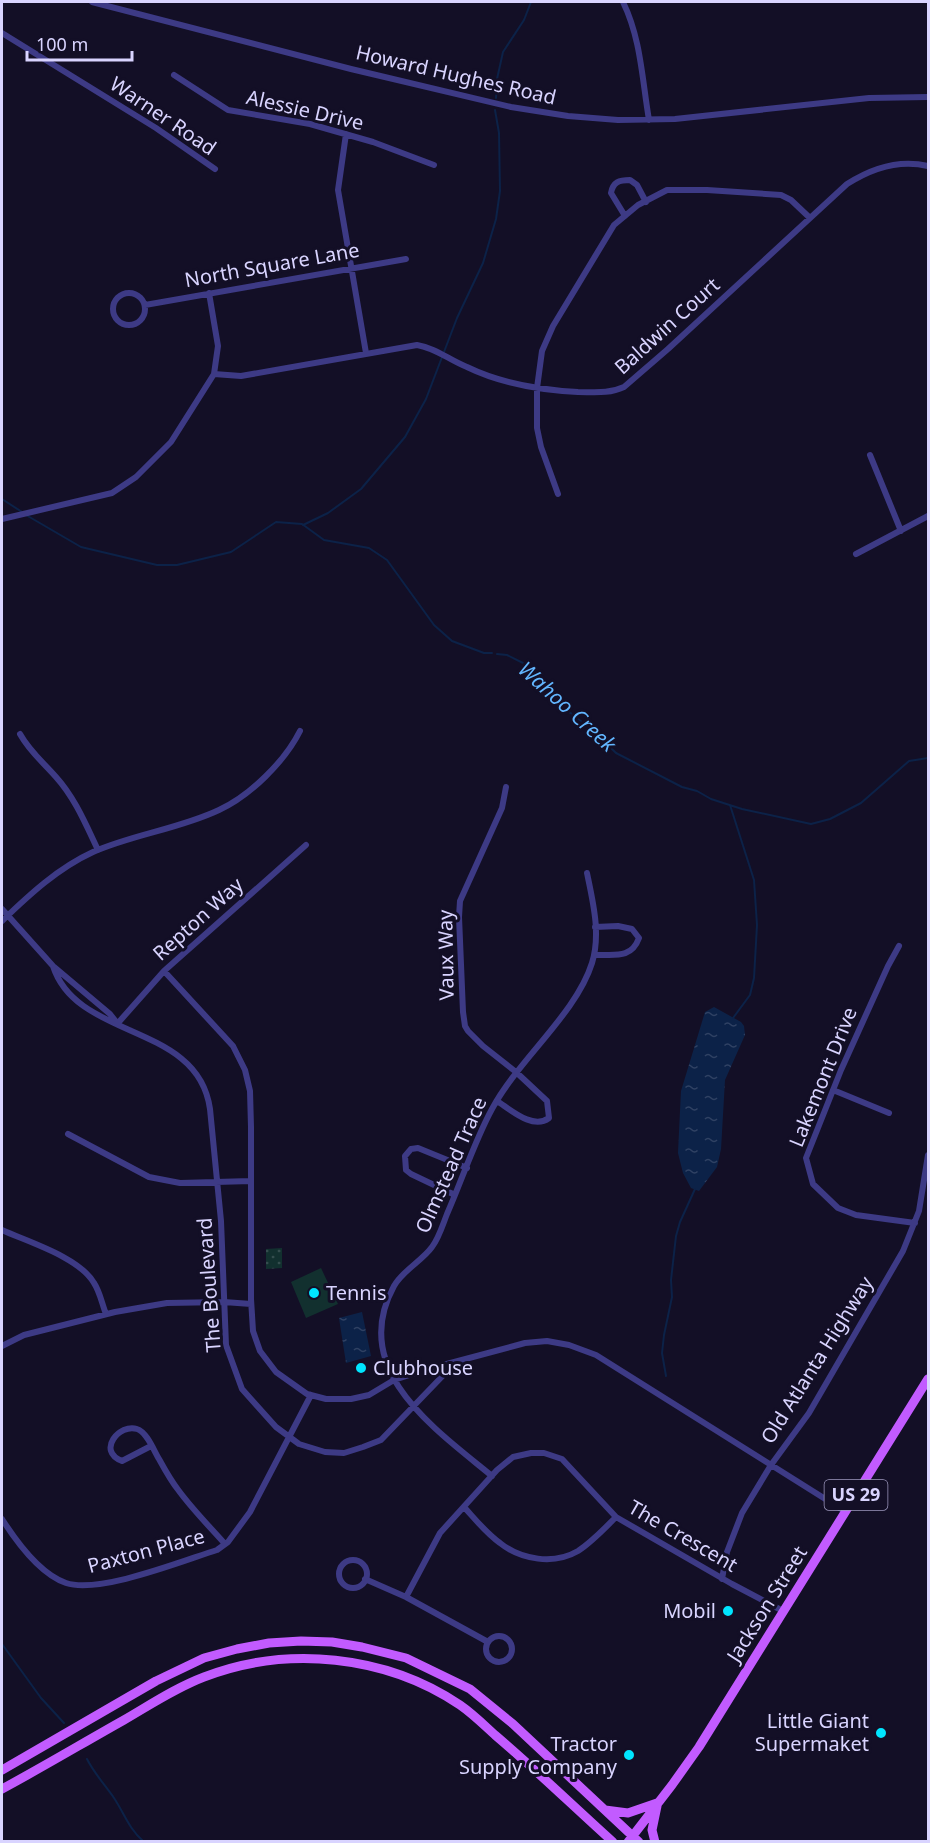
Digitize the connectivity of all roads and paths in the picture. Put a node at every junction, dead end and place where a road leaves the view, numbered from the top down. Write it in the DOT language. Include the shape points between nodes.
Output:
graph roads {
  1 [pos="92,2"];
  2 [pos="623,2"];
  3 [pos="2,33"];
  4 [pos="174,75"];
  5 [pos="928,97"];
  6 [pos="650,120"];
  7 [pos="346,134"];
  8 [pos="434,165"];
  9 [pos="928,166"];
  10 [pos="215,169"];
  11 [pos="646,202"];
  12 [pos="625,216"];
  13 [pos="810,218"];
  14 [pos="406,259"];
  15 [pos="352,267"];
  16 [pos="209,293"];
  17 [pos="145,304"];
  18 [pos="366,353"];
  19 [pos="214,374"];
  20 [pos="537,388"];
  21 [pos="870,455"];
  22 [pos="558,494"];
  23 [pos="928,516"];
  24 [pos="2,519"];
  25 [pos="901,531"];
  26 [pos="856,554"];
  27 [pos="300,731"];
  28 [pos="20,735"];
  29 [pos="506,787"];
  30 [pos="306,845"];
  31 [pos="98,850"];
  32 [pos="587,873"];
  33 [pos="2,909"];
  34 [pos="8,915"];
  35 [pos="2,921"];
  36 [pos="596,927"];
  37 [pos="899,946"];
  38 [pos="594,955"];
  39 [pos="165,971"];
  40 [pos="118,1023"];
  41 [pos="516,1072"];
  42 [pos="833,1090"];
  43 [pos="497,1101"];
  44 [pos="889,1113"];
  45 [pos="68,1134"];
  46 [pos="928,1155"];
  47 [pos="466,1168"];
  48 [pos="251,1181"];
  49 [pos="217,1182"];
  50 [pos="455,1196"];
  51 [pos="915,1223"];
  52 [pos="2,1230"];
  53 [pos="224,1302"];
  54 [pos="251,1304"];
  55 [pos="106,1314"];
  56 [pos="2,1346"];
  57 [pos="456,1361"];
  58 [pos="928,1379"];
  59 [pos="394,1380"];
  60 [pos="311,1395"];
  61 [pos="412,1406"];
  62 [pos="288,1436"];
  63 [pos="151,1446"];
  64 [pos="771,1465"];
  65 [pos="492,1476"];
  66 [pos="464,1507"];
  67 [pos="846,1512"];
  68 [pos="616,1517"];
  69 [pos="2,1519"];
  70 [pos="225,1544"];
  71 [pos="365,1579"];
  72 [pos="722,1579"];
  73 [pos="406,1597"];
  74 [pos="783,1611"];
  75 [pos="488,1642"];
  76 [pos="2,1770"];
  77 [pos="2,1789"];
  78 [pos="657,1803"];
  79 [pos="605,1810"];
  80 [pos="592,1822"];
  81 [pos="633,1840"];
  82 [pos="600,1842"];
  83 [pos="613,1842"];
  84 [pos="655,1842"];
  1 -- 6 [label="street, Howard Hughes Road" via="511,107 568,116"];
  2 -- 6 [label="street" via="633,22"];
  3 -- 10 [label="street, Warner Road"];
  4 -- 7 [label="street, Alessie Drive" via="228,110"];
  5 -- 6 [label="street, Howard Hughes Road" via="869,98"];
  7 -- 8 [label="street, Alessie Drive"];
  7 -- 15 [label="street" via="338,190"];
  9 -- 13 [label="street, Baldwin Court" via="897,164 862,174"];
  11 -- 12 [label="street"];
  11 -- 12 [label="street" via="630,180 617,182 610,193"];
  11 -- 13 [label="street" via="667,190 781,195"];
  12 -- 20 [label="street" via="614,225 553,326 542,351"];
  13 -- 20 [label="street, Baldwin Court" via="624,387 603,393"];
  14 -- 15 [label="street, North Square Lane"];
  15 -- 16 [label="street, North Square Lane"];
  15 -- 18 [label="street"];
  16 -- 17 [label="street, North Square Lane"];
  16 -- 19 [label="street" via="218,346"];
  17 -- 17 [label="street" via="144,317 133,325 121,323 114,311 119,297 127,294 139,297"];
  18 -- 19 [label="street, Baldwin Court" via="241,376"];
  18 -- 20 [label="street, Baldwin Court" via="426,346 499,380"];
  19 -- 24 [label="street" via="171,442 136,477 112,493"];
  20 -- 22 [label="street" via="537,428"];
  21 -- 25 [label="street"];
  23 -- 25 [label="street"];
  25 -- 26 [label="street"];
  27 -- 31 [label="street" via="292,746 259,782 220,810"];
  28 -- 31 [label="street" via="28,750 57,778 78,807"];
  29 -- 41 [label="street, Vaux Way" via="502,808 460,901 459,917 465,1026"];
  30 -- 39 [label="street, Repton Way"];
  31 -- 34 [label="street" via="57,873"];
  32 -- 36 [label="street, Olmstead Trace"];
  33 -- 34 [label="street, The Boulevard"];
  34 -- 35 [label="street"];
  34 -- 40 [label="street, The Boulevard" via="53,966"];
  36 -- 38 [label="street, Olmstead Trace"];
  36 -- 38 [label="street" via="632,929 639,938 635,948 624,955"];
  37 -- 42 [label="street, Lakemont Drive"];
  38 -- 41 [label="street, Olmstead Trace" via="582,987"];
  39 -- 40 [label="street, Repton Way"];
  39 -- 48 [label="street, The Boulevard" via="233,1046 245,1070 250,1091"];
  40 -- 49 [label="street, The Boulevard" via="171,1049 199,1077 208,1097"];
  41 -- 43 [label="street, Olmstead Trace"];
  41 -- 43 [label="street, Vaux Way" via="547,1101 549,1118 541,1122 528,1120"];
  42 -- 44 [label="street"];
  42 -- 51 [label="street, Lakemont Drive" via="806,1158 813,1184 837,1208 856,1215"];
  43 -- 47 [label="street, Olmstead Trace"];
  45 -- 49 [label="street" via="149,1177 180,1183"];
  46 -- 51 [label="street, Old Atlanta Highway"];
  47 -- 50 [label="street, Olmstead Trace"];
  47 -- 50 [label="street" via="418,1148 405,1156 411,1174"];
  48 -- 49 [label="street"];
  48 -- 54 [label="street, The Boulevard"];
  49 -- 53 [label="street, The Boulevard"];
  50 -- 59 [label="street, Olmstead Trace" via="432,1247 396,1283 385,1304 381,1341"];
  51 -- 64 [label="street, Old Atlanta Highway" via="903,1251 809,1413"];
  52 -- 55 [label="street" via="83,1270 94,1283"];
  53 -- 54 [label="street"];
  53 -- 55 [label="street" via="167,1302"];
  53 -- 62 [label="street, The Boulevard" via="226,1345 242,1389"];
  54 -- 60 [label="street, The Boulevard" via="253,1331 260,1351 276,1372"];
  55 -- 56 [label="street" via="24,1335"];
  57 -- 59 [label="street, The Boulevard"];
  57 -- 61 [label="street, The Boulevard"];
  57 -- 64 [label="street, The Boulevard" via="525,1343 569,1344 596,1355"];
  58 -- 67 [label="main road, Jackson Street / US 29"];
  59 -- 60 [label="street, The Boulevard" via="369,1395 351,1400"];
  59 -- 61 [label="street, Olmstead Trace"];
  60 -- 62 [label="street, Paxton Place"];
  61 -- 62 [label="street, The Boulevard" via="381,1440 344,1453 325,1452"];
  61 -- 65 [label="street, Olmstead Trace"];
  62 -- 70 [label="street, Paxton Place" via="250,1512"];
  63 -- 63 [label="street" via="141,1431 133,1428 115,1436 110,1447 111,1454 122,1461"];
  63 -- 70 [label="street" via="178,1490"];
  64 -- 67 [label="street, The Boulevard"];
  64 -- 72 [label="street, Old Atlanta Highway" via="742,1513 727,1552"];
  65 -- 66 [label="street, The Crescent"];
  65 -- 68 [label="street, The Crescent" via="513,1457 544,1453 562,1460"];
  66 -- 68 [label="street" via="500,1543 532,1558 565,1557"];
  66 -- 73 [label="street, The Crescent" via="440,1533"];
  67 -- 74 [label="main road, Jackson Street / US 29"];
  68 -- 72 [label="street, The Crescent"];
  69 -- 70 [label="street, Paxton Place" via="28,1556 65,1582 82,1585 149,1571"];
  71 -- 71 [label="street" via="367,1569 361,1561 352,1558 344,1564 340,1577 343,1586 358,1588"];
  71 -- 73 [label="street"];
  72 -- 74 [label="street, The Crescent"];
  73 -- 75 [label="street"];
  74 -- 78 [label="main road, Jackson Street / US 29" via="699,1747"];
  75 -- 75 [label="street" via="486,1650 493,1661 502,1662 512,1654 508,1638 495,1636"];
  76 -- 79 [label="main road" via="188,1665 253,1646 324,1642 406,1658 470,1689"];
  77 -- 80 [label="main road" via="196,1680 252,1663 323,1659 381,1668 428,1686 461,1706"];
  78 -- 79 [label="main road" via="628,1813"];
  78 -- 81 [label="main road, Jackson Street / US 29"];
  78 -- 84 [label="main road" via="652,1830"];
  79 -- 81 [label="main road"];
  80 -- 82 [label="main road"];
  80 -- 83 [label="main road"];
}
